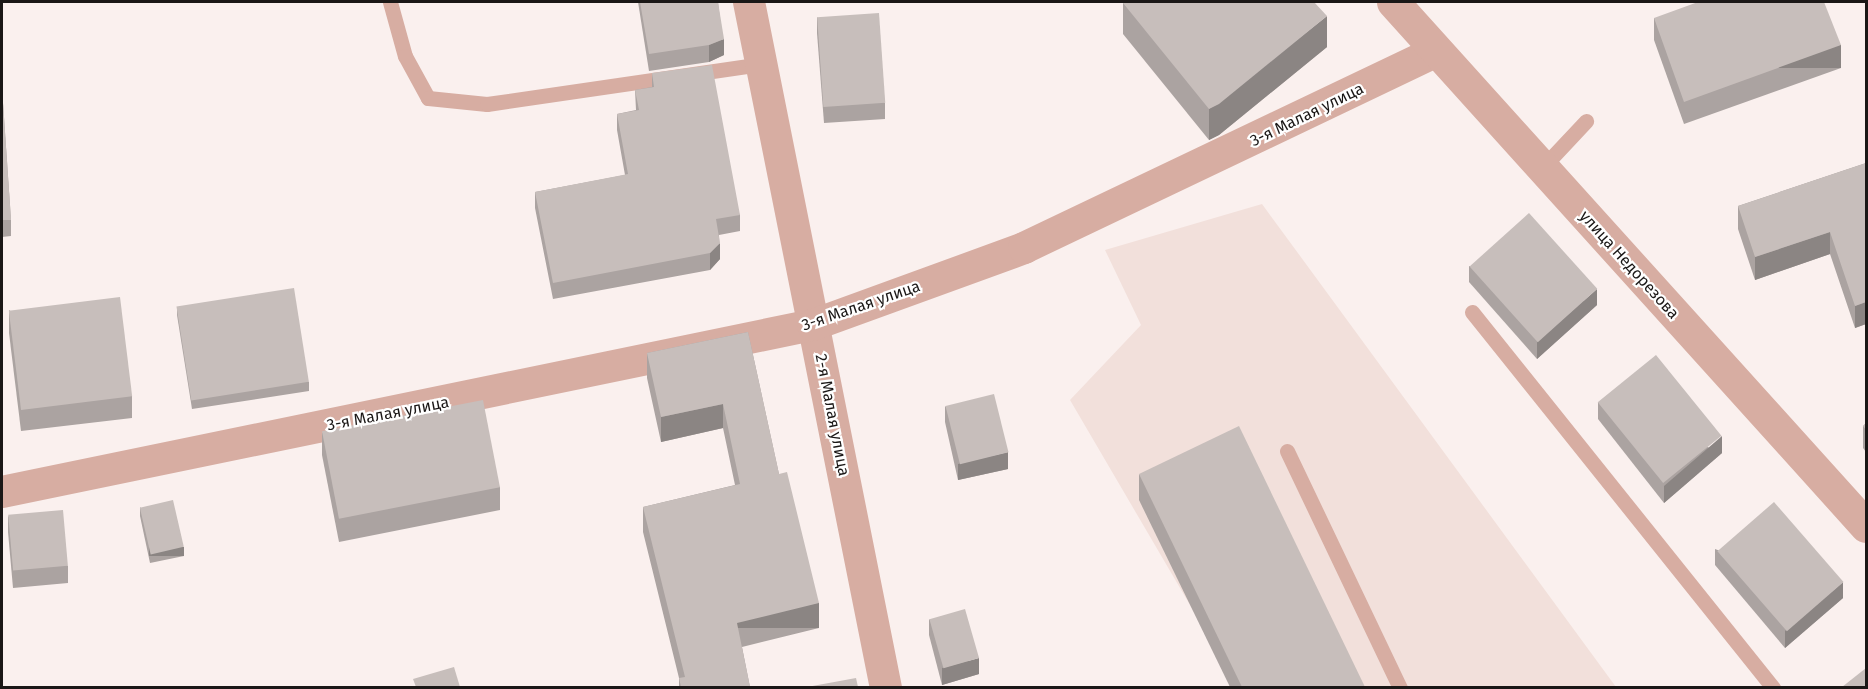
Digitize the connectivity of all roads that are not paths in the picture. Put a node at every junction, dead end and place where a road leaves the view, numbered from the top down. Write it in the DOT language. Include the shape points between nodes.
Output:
graph roads {
  1 [pos="390,2"];
  2 [pos="749,2"];
  3 [pos="1393,2"];
  4 [pos="1435,52"];
  5 [pos="762,64"];
  6 [pos="1586,121"];
  7 [pos="1541,169"];
  8 [pos="1472,312"];
  9 [pos="813,325"];
  10 [pos="1287,451"];
  11 [pos="2,492"];
  12 [pos="1866,526"];
  13 [pos="886,687"];
  14 [pos="1400,687"];
  15 [pos="1773,687"];
  1 -- 5 [label="lane" via="405,56 428,98 487,104"];
  2 -- 5 [label="street, 2-я Малая улица"];
  3 -- 4 [label="street, улица Недорезова"];
  4 -- 7 [label="street, улица Недорезова"];
  4 -- 9 [label="street, 3-я Малая улица" via="1024,248"];
  5 -- 9 [label="street, 2-я Малая улица"];
  6 -- 7 [label="lane"];
  7 -- 12 [label="street, улица Недорезова"];
  8 -- 15 [label="lane"];
  9 -- 11 [label="street, 3-я Малая улица"];
  9 -- 13 [label="street, 2-я Малая улица"];
  10 -- 14 [label="lane"];
}
